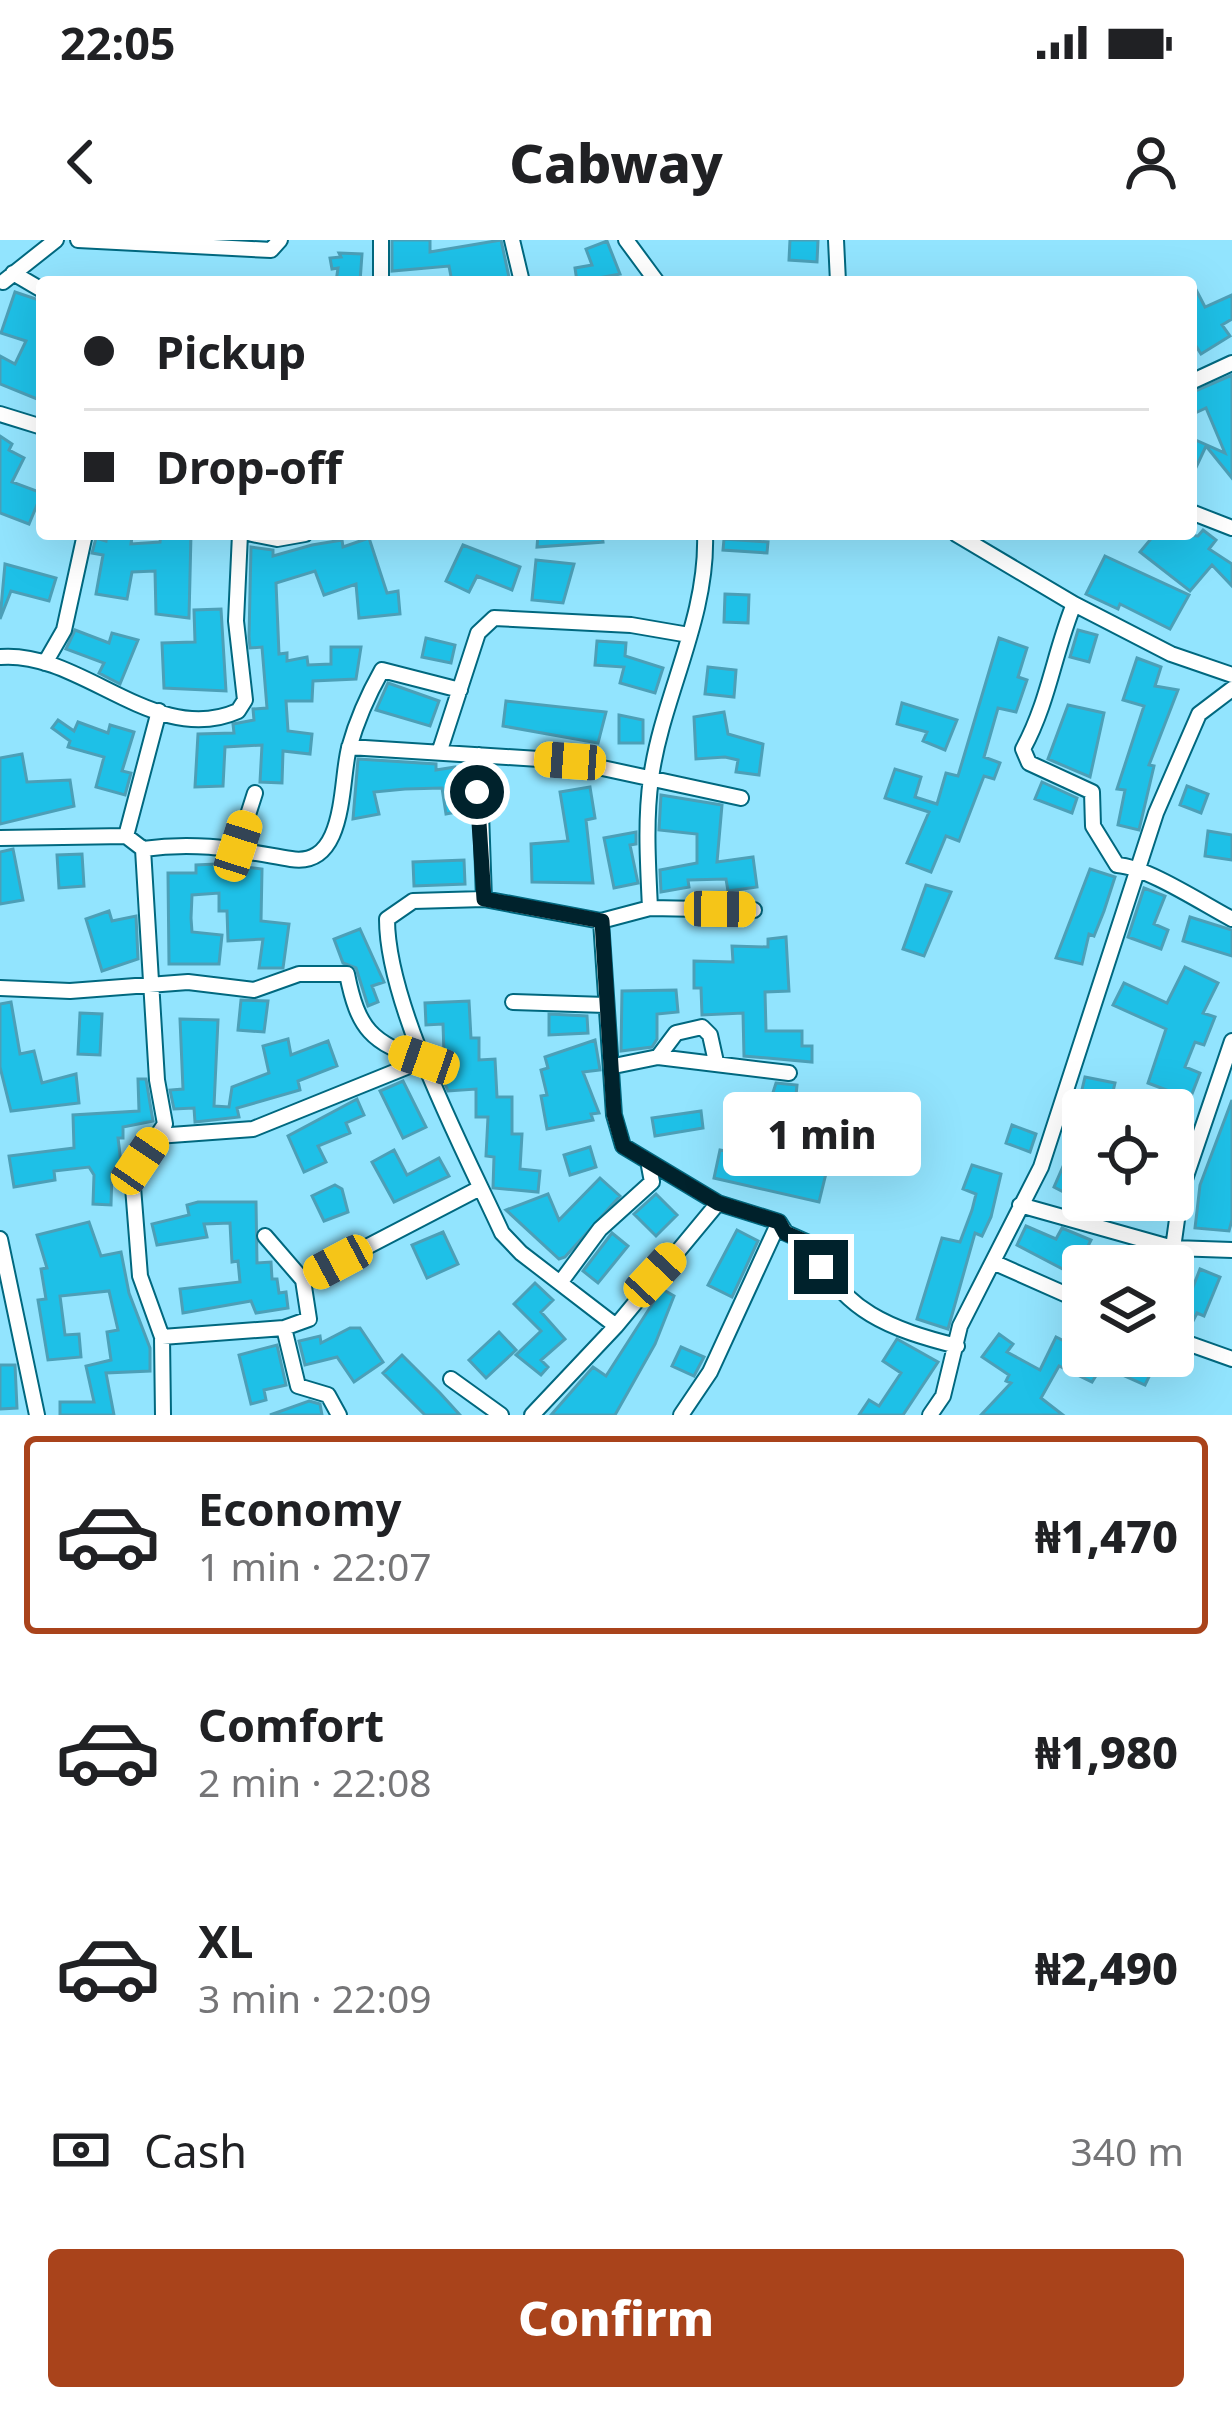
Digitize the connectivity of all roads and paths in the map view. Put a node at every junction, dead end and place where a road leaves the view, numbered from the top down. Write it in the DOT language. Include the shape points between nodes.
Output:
graph roads {
  1 [pos="56,240"];
  2 [pos="78,240"];
  3 [pos="280,240"];
  4 [pos="381,240"];
  5 [pos="512,240"];
  6 [pos="626,240"];
  7 [pos="836,240"];
  8 [pos="381,276"];
  9 [pos="521,276"];
  10 [pos="653,276"];
  11 [pos="838,276"];
  12 [pos="4,281"];
  13 [pos="36,289"];
  14 [pos="1232,363"];
  15 [pos="1197,379"];
  16 [pos="0,413"];
  17 [pos="36,425"];
  18 [pos="1197,516"];
  19 [pos="1232,528"];
  20 [pos="84,540"];
  21 [pos="240,540"];
  22 [pos="704,540"];
  23 [pos="966,540"];
  24 [pos="1075,604"];
  25 [pos="689,634"];
  26 [pos="0,657"];
  27 [pos="45,663"];
  28 [pos="1232,675"];
  29 [pos="1232,688"];
  30 [pos="460,690"];
  31 [pos="159,711"];
  32 [pos="349,747"];
  33 [pos="440,750"];
  34 [pos="479,755"];
  35 [pos="651,775"];
  36 [pos="255,793"];
  37 [pos="741,798"];
  38 [pos="126,836"];
  39 [pos="0,838"];
  40 [pos="238,846"];
  41 [pos="143,849"];
  42 [pos="1142,867"];
  43 [pos="484,899"];
  44 [pos="650,908"];
  45 [pos="754,910"];
  46 [pos="1232,919"];
  47 [pos="602,921"];
  48 [pos="0,988"];
  49 [pos="152,988"];
  50 [pos="513,1002"];
  51 [pos="606,1005"];
  52 [pos="1232,1041"];
  53 [pos="658,1057"];
  54 [pos="424,1060"];
  55 [pos="716,1062"];
  56 [pos="614,1066"];
  57 [pos="789,1073"];
  58 [pos="157,1136"];
  59 [pos="649,1166"];
  60 [pos="480,1188"];
  61 [pos="718,1203"];
  62 [pos="1020,1204"];
  63 [pos="779,1222"];
  64 [pos="265,1236"];
  65 [pos="0,1239"];
  66 [pos="1163,1245"];
  67 [pos="1173,1245"];
  68 [pos="1194,1249"];
  69 [pos="1232,1250"];
  70 [pos="995,1263"];
  71 [pos="4,1274"];
  72 [pos="303,1280"];
  73 [pos="560,1283"];
  74 [pos="1062,1293"];
  75 [pos="616,1326"];
  76 [pos="284,1328"];
  77 [pos="162,1337"];
  78 [pos="1194,1345"];
  79 [pos="957,1346"];
  80 [pos="1232,1359"];
  81 [pos="451,1379"];
  82 [pos="37,1415"];
  83 [pos="163,1415"];
  84 [pos="339,1415"];
  85 [pos="501,1415"];
  86 [pos="532,1415"];
  87 [pos="681,1415"];
  88 [pos="930,1415"];
  1 -- 12 [label="street"];
  2 -- 3 [label="street" via="271,250"];
  4 -- 8 [label="street"];
  5 -- 9 [label="street"];
  6 -- 10 [label="street"];
  7 -- 11 [label="street"];
  12 -- 13 [label="street"];
  14 -- 15 [label="street"];
  16 -- 17 [label="street"];
  18 -- 19 [label="street"];
  20 -- 27 [label="street" via="64,630"];
  21 -- 31 [label="street" via="244,700 238,711 206,719"];
  22 -- 25 [label="street"];
  23 -- 24 [label="street"];
  24 -- 28 [label="street"];
  24 -- 42 [label="street" via="1051,694 1023,748 1029,763 1092,793 1093,826 1117,866"];
  25 -- 30 [label="street" via="494,618 478,633"];
  25 -- 35 [label="street"];
  26 -- 27 [label="street"];
  27 -- 31 [label="street"];
  29 -- 42 [label="street" via="1199,714"];
  30 -- 32 [label="street" via="382,670"];
  30 -- 33 [label="street"];
  31 -- 38 [label="street"];
  32 -- 33 [label="street"];
  32 -- 40 [label="street" via="328,845 295,860"];
  33 -- 34 [label="street"];
  34 -- 35 [label="street"];
  34 -- 43 [label="street"];
  35 -- 37 [label="street"];
  35 -- 44 [label="street"];
  36 -- 40 [label="street"];
  38 -- 39 [label="street"];
  38 -- 41 [label="street"];
  40 -- 41 [label="street"];
  41 -- 49 [label="street"];
  42 -- 46 [label="street"];
  42 -- 62 [label="street" via="1041,1167"];
  43 -- 47 [label="street"];
  43 -- 54 [label="street" via="413,901 387,920"];
  44 -- 45 [label="street"];
  44 -- 47 [label="street"];
  47 -- 51 [label="street"];
  48 -- 49 [label="street"];
  49 -- 54 [label="street" via="188,982 254,991 299,974 346,974 365,1030"];
  49 -- 58 [label="street" via="165,1124"];
  50 -- 51 [label="street"];
  51 -- 56 [label="street"];
  52 -- 67 [label="street" via="1181,1191"];
  53 -- 55 [label="street"];
  53 -- 55 [label="street" via="676,1033 702,1027"];
  53 -- 56 [label="street"];
  54 -- 58 [label="street" via="253,1129"];
  54 -- 60 [label="street"];
  55 -- 57 [label="street"];
  56 -- 59 [label="street" via="623,1146"];
  58 -- 77 [label="street" via="133,1187 140,1276"];
  59 -- 61 [label="street"];
  59 -- 73 [label="street" via="652,1182 600,1229"];
  60 -- 72 [label="street"];
  60 -- 73 [label="street" via="502,1233"];
  61 -- 63 [label="street"];
  61 -- 75 [label="street"];
  62 -- 66 [label="street"];
  62 -- 70 [label="street"];
  63 -- 79 [label="street" via="813,1245 856,1309"];
  63 -- 87 [label="street" via="710,1372"];
  64 -- 72 [label="street"];
  65 -- 71 [label="street"];
  68 -- 69 [label="street"];
  70 -- 74 [label="street"];
  70 -- 79 [label="street" via="960,1325"];
  71 -- 82 [label="street"];
  72 -- 76 [label="street" via="309,1319"];
  73 -- 75 [label="street"];
  75 -- 86 [label="street"];
  76 -- 77 [label="street"];
  76 -- 84 [label="street" via="298,1386 328,1395"];
  77 -- 83 [label="street"];
  78 -- 80 [label="street"];
  79 -- 88 [label="street"];
  81 -- 85 [label="street"];
}
